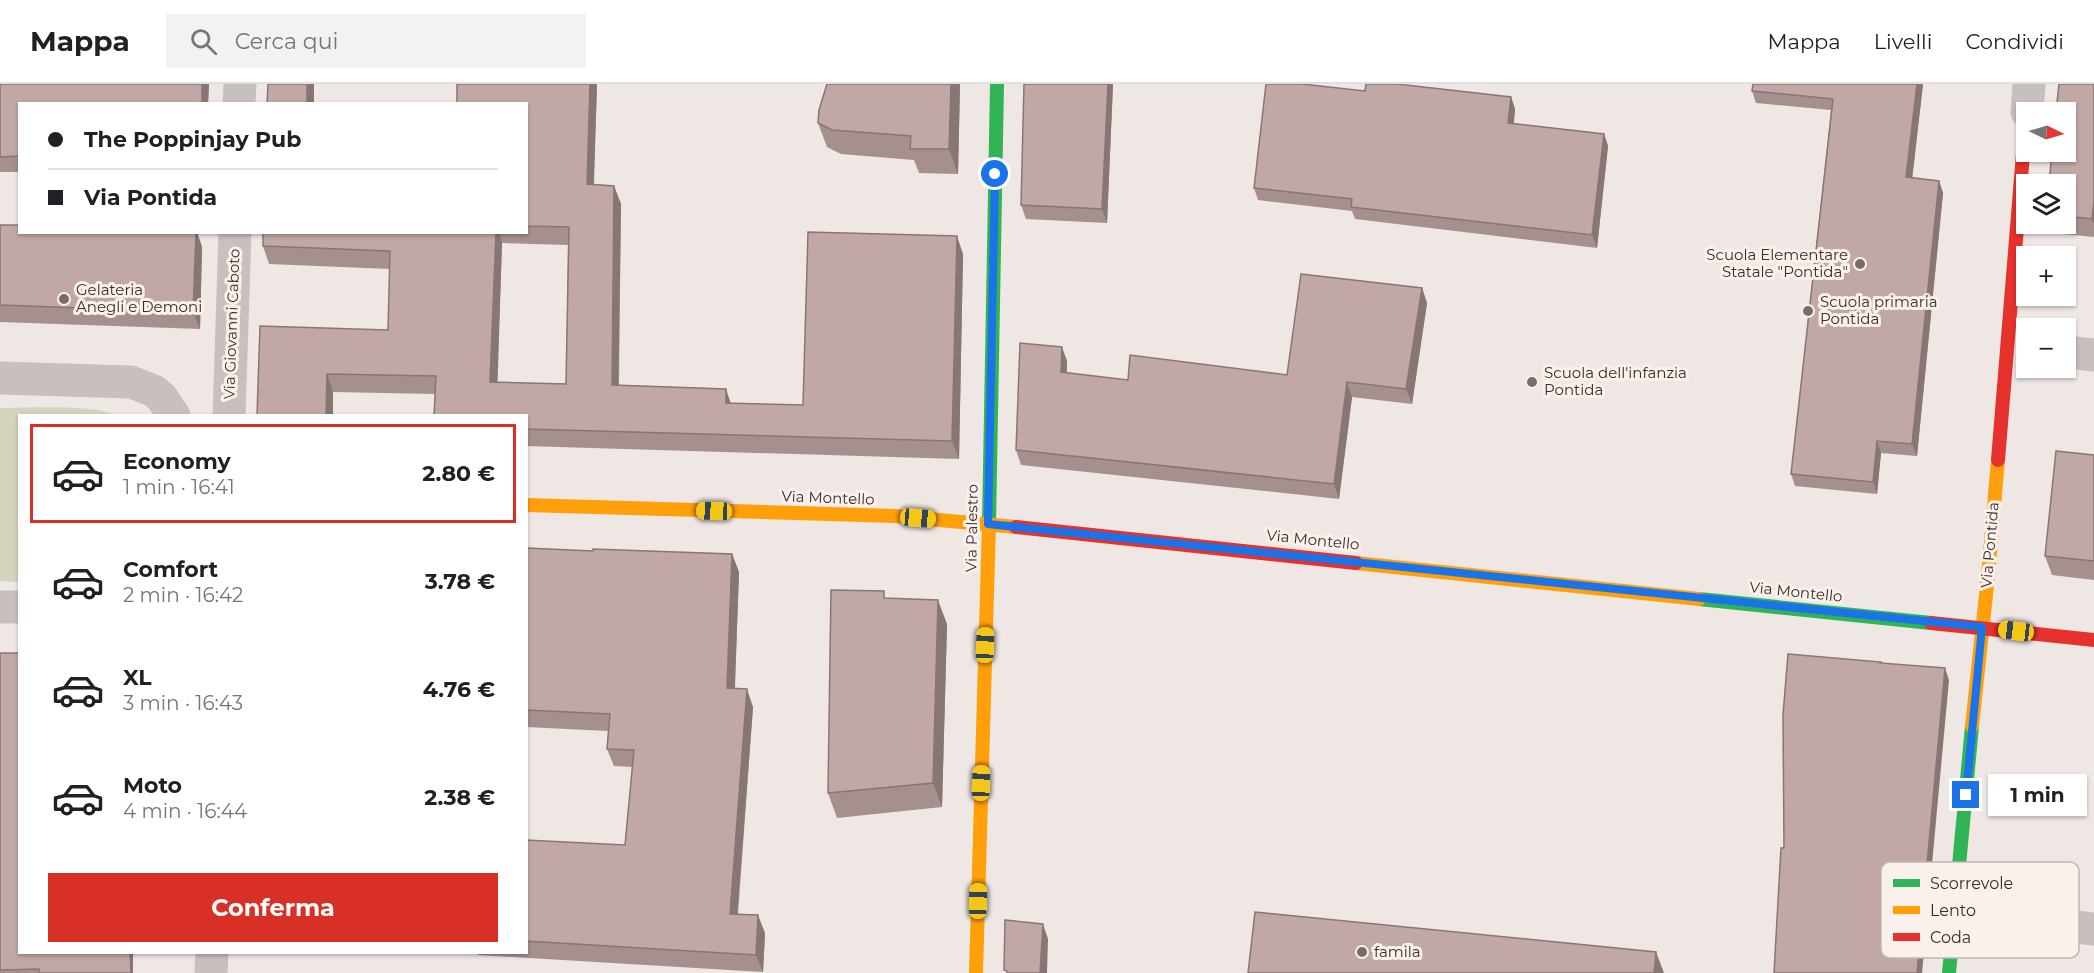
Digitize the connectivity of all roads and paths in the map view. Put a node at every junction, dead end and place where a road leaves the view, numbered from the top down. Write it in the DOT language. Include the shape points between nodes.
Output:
graph roads {
  1 [pos="240,84"];
  2 [pos="998,84"];
  3 [pos="2029,84"];
  4 [pos="239,102"];
  5 [pos="2028,102"];
  6 [pos="2025,162"];
  7 [pos="234,234"];
  8 [pos="2018,318"];
  9 [pos="2076,353"];
  10 [pos="2016,355"];
  11 [pos="2094,355"];
  12 [pos="0,378"];
  13 [pos="173,414"];
  14 [pos="229,414"];
  15 [pos="528,505"];
  16 [pos="988,524"];
  17 [pos="0,607"];
  18 [pos="18,607"];
  19 [pos="1982,627"];
  20 [pos="2094,640"];
  21 [pos="1959,862"];
  22 [pos="2079,927"];
  23 [pos="2094,929"];
  24 [pos="212,954"];
  25 [pos="1950,958"];
  26 [pos="211,973"];
  27 [pos="976,973"];
  28 [pos="1949,973"];
  1 -- 4 [label="street"];
  2 -- 16 [label="street, Via Palestro"];
  3 -- 5 [label="street, Via Pontida"];
  6 -- 8 [label="street, Via Pontida"];
  7 -- 14 [label="street, Via Giovanni Caboto"];
  9 -- 11 [label="street"];
  10 -- 19 [label="street, Via Pontida"];
  12 -- 13 [label="street" via="131,382 153,391"];
  15 -- 16 [label="street, Via Montello" via="895,516"];
  16 -- 19 [label="street, Via Montello"];
  16 -- 27 [label="street, Via Palestro"];
  17 -- 18 [label="street"];
  19 -- 20 [label="street, Via Montello"];
  19 -- 21 [label="street, Via Pontida"];
  22 -- 23 [label="street"];
  24 -- 26 [label="street"];
  25 -- 28 [label="street, Via Pontida"];
}
